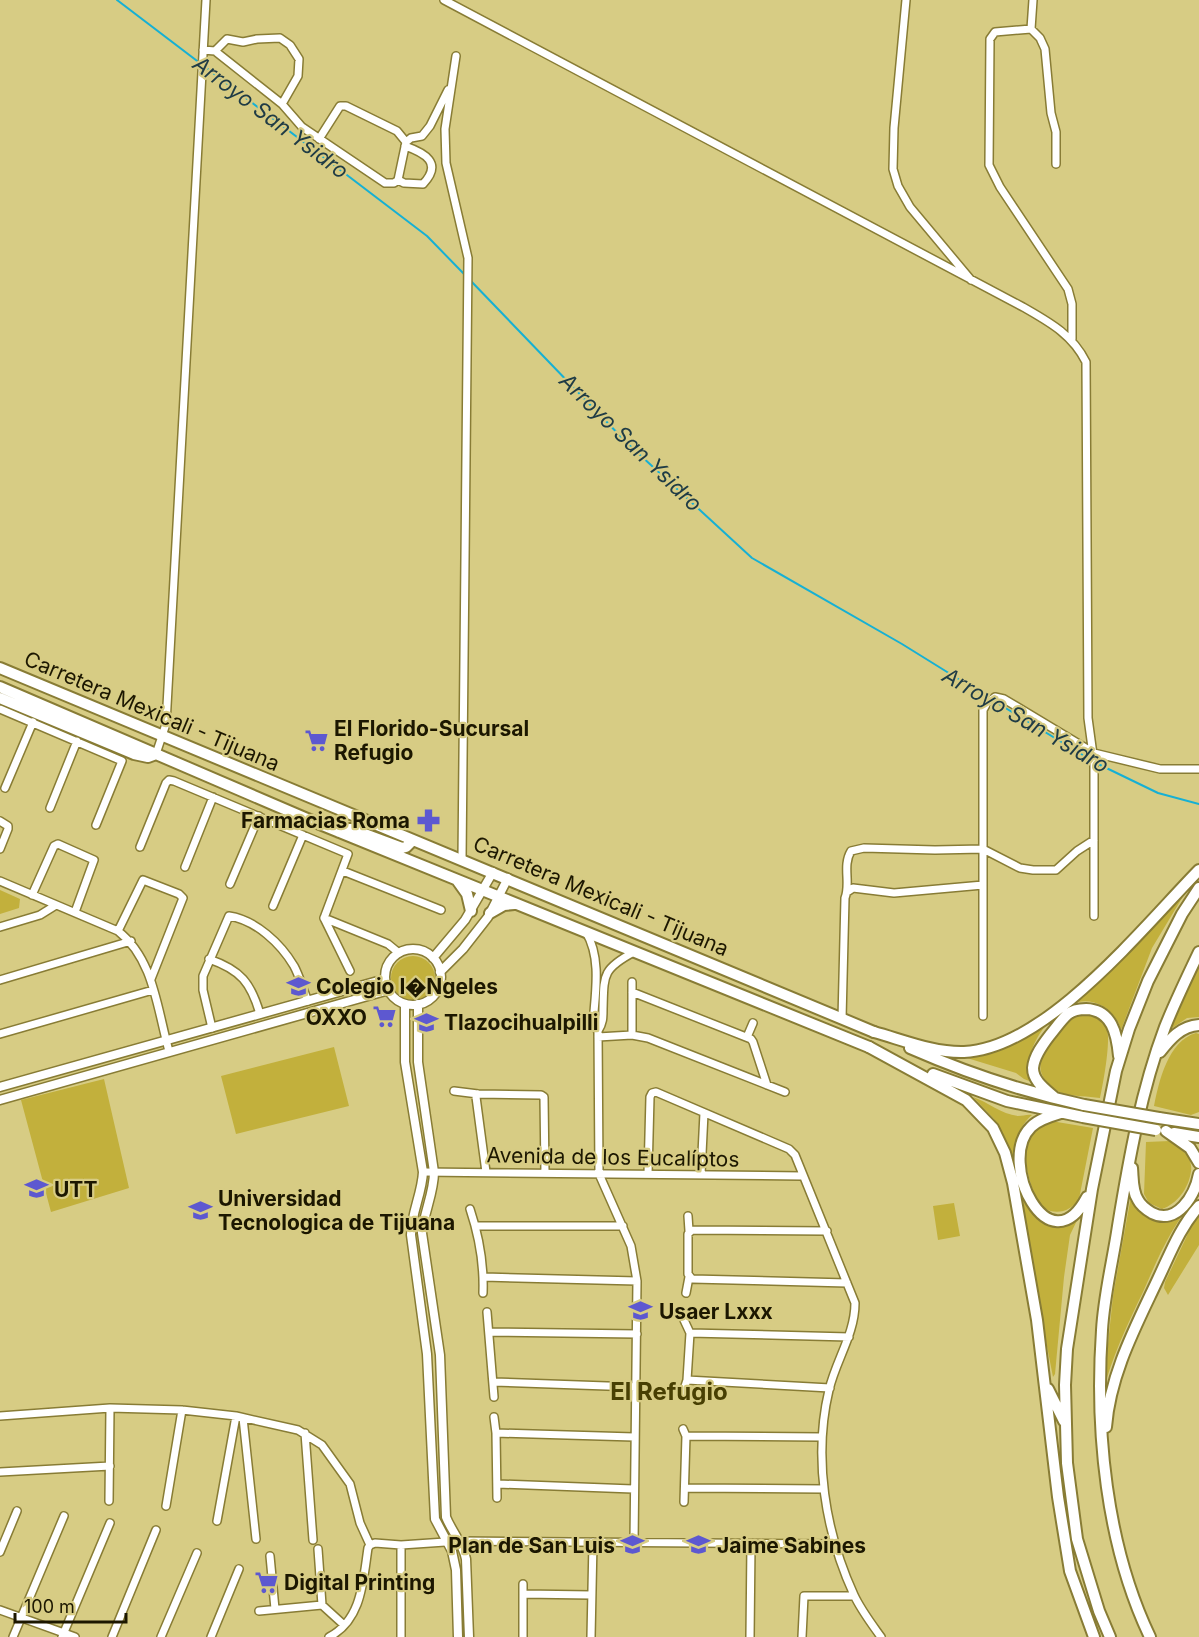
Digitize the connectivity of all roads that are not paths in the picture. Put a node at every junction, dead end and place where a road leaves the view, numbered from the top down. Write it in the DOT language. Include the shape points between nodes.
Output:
graph roads {
  1 [pos="206,0"];
  2 [pos="444,0"];
  3 [pos="906,0"];
  4 [pos="1033,0"];
  5 [pos="1031,29"];
  6 [pos="203,50"];
  7 [pos="215,51"];
  8 [pos="456,56"];
  9 [pos="452,82"];
  10 [pos="282,104"];
  11 [pos="319,140"];
  12 [pos="406,144"];
  13 [pos="1056,164"];
  14 [pos="398,180"];
  15 [pos="972,281"];
  16 [pos="1072,339"];
  17 [pos="0,668"];
  18 [pos="0,687"];
  19 [pos="0,698"];
  20 [pos="0,709"];
  21 [pos="33,722"];
  22 [pos="163,737"];
  23 [pos="77,741"];
  24 [pos="156,753"];
  25 [pos="1094,753"];
  26 [pos="1199,769"];
  27 [pos="5,789"];
  28 [pos="213,797"];
  29 [pos="50,808"];
  30 [pos="259,816"];
  31 [pos="0,821"];
  32 [pos="96,825"];
  33 [pos="339,832"];
  34 [pos="303,835"];
  35 [pos="413,840"];
  36 [pos="1094,840"];
  37 [pos="140,847"];
  38 [pos="0,849"];
  39 [pos="983,849"];
  40 [pos="462,859"];
  41 [pos="185,867"];
  42 [pos="1199,870"];
  43 [pos="343,871"];
  44 [pos="493,872"];
  45 [pos="454,878"];
  46 [pos="508,878"];
  47 [pos="0,881"];
  48 [pos="230,885"];
  49 [pos="983,885"];
  50 [pos="1199,888"];
  51 [pos="484,890"];
  52 [pos="848,892"];
  53 [pos="32,895"];
  54 [pos="498,896"];
  55 [pos="56,905"];
  56 [pos="519,905"];
  57 [pos="273,906"];
  58 [pos="441,910"];
  59 [pos="471,911"];
  60 [pos="75,912"];
  61 [pos="490,913"];
  62 [pos="1094,916"];
  63 [pos="324,918"];
  64 [pos="0,927"];
  65 [pos="118,931"];
  66 [pos="586,932"];
  67 [pos="131,941"];
  68 [pos="634,952"];
  69 [pos="1199,952"];
  70 [pos="399,953"];
  71 [pos="433,958"];
  72 [pos="209,959"];
  73 [pos="350,971"];
  74 [pos="440,972"];
  75 [pos="151,979"];
  76 [pos="385,979"];
  77 [pos="0,980"];
  78 [pos="632,982"];
  79 [pos="153,990"];
  80 [pos="389,990"];
  81 [pos="632,992"];
  82 [pos="308,1001"];
  83 [pos="405,1004"];
  84 [pos="418,1004"];
  85 [pos="260,1014"];
  86 [pos="983,1016"];
  87 [pos="842,1019"];
  88 [pos="753,1023"];
  89 [pos="1199,1025"];
  90 [pos="212,1028"];
  91 [pos="874,1032"];
  92 [pos="0,1034"];
  93 [pos="598,1034"];
  94 [pos="632,1035"];
  95 [pos="747,1037"];
  96 [pos="166,1041"];
  97 [pos="869,1047"];
  98 [pos="169,1051"];
  99 [pos="1154,1059"];
  100 [pos="1119,1062"];
  101 [pos="767,1084"];
  102 [pos="0,1087"];
  103 [pos="454,1091"];
  104 [pos="785,1092"];
  105 [pos="478,1094"];
  106 [pos="1057,1099"];
  107 [pos="0,1100"];
  108 [pos="704,1113"];
  109 [pos="1062,1113"];
  110 [pos="1196,1122"];
  111 [pos="1161,1130"];
  112 [pos="1199,1137"];
  113 [pos="1131,1150"];
  114 [pos="1199,1163"];
  115 [pos="423,1172"];
  116 [pos="435,1172"];
  117 [pos="486,1172"];
  118 [pos="544,1173"];
  119 [pos="599,1174"];
  120 [pos="648,1174"];
  121 [pos="701,1174"];
  122 [pos="1199,1174"];
  123 [pos="802,1176"];
  124 [pos="1092,1189"];
  125 [pos="1199,1206"];
  126 [pos="470,1209"];
  127 [pos="688,1216"];
  128 [pos="476,1226"];
  129 [pos="623,1226"];
  130 [pos="689,1231"];
  131 [pos="827,1231"];
  132 [pos="484,1277"];
  133 [pos="689,1277"];
  134 [pos="637,1281"];
  135 [pos="848,1283"];
  136 [pos="483,1293"];
  137 [pos="686,1293"];
  138 [pos="488,1312"];
  139 [pos="684,1320"];
  140 [pos="490,1332"];
  141 [pos="637,1334"];
  142 [pos="690,1334"];
  143 [pos="849,1337"];
  144 [pos="687,1380"];
  145 [pos="1044,1381"];
  146 [pos="493,1382"];
  147 [pos="635,1387"];
  148 [pos="830,1389"];
  149 [pos="682,1395"];
  150 [pos="494,1397"];
  151 [pos="110,1407"];
  152 [pos="182,1410"];
  153 [pos="0,1416"];
  154 [pos="240,1417"];
  155 [pos="494,1417"];
  156 [pos="1066,1424"];
  157 [pos="305,1433"];
  158 [pos="496,1433"];
  159 [pos="634,1437"];
  160 [pos="821,1437"];
  161 [pos="1104,1460"];
  162 [pos="1067,1463"];
  163 [pos="110,1466"];
  164 [pos="0,1472"];
  165 [pos="498,1484"];
  166 [pos="685,1488"];
  167 [pos="633,1489"];
  168 [pos="824,1489"];
  169 [pos="1058,1497"];
  170 [pos="497,1498"];
  171 [pos="109,1501"];
  172 [pos="684,1502"];
  173 [pos="166,1506"];
  174 [pos="17,1511"];
  175 [pos="64,1516"];
  176 [pos="217,1521"];
  177 [pos="111,1523"];
  178 [pos="156,1530"];
  179 [pos="255,1539"];
  180 [pos="313,1540"];
  181 [pos="460,1541"];
  182 [pos="446,1542"];
  183 [pos="593,1542"];
  184 [pos="634,1543"];
  185 [pos="751,1544"];
  186 [pos="834,1544"];
  187 [pos="370,1545"];
  188 [pos="401,1545"];
  189 [pos="318,1549"];
  190 [pos="0,1552"];
  191 [pos="197,1553"];
  192 [pos="270,1556"];
  193 [pos="239,1569"];
  194 [pos="523,1584"];
  195 [pos="523,1594"];
  196 [pos="591,1595"];
  197 [pos="854,1596"];
  198 [pos="322,1605"];
  199 [pos="275,1609"];
  200 [pos="0,1610"];
  201 [pos="259,1611"];
  202 [pos="21,1617"];
  203 [pos="344,1625"];
  204 [pos="63,1635"];
  205 [pos="13,1637"];
  206 [pos="75,1637"];
  207 [pos="112,1637"];
  208 [pos="161,1637"];
  209 [pos="211,1637"];
  210 [pos="329,1637"];
  211 [pos="401,1637"];
  212 [pos="458,1637"];
  213 [pos="470,1637"];
  214 [pos="523,1637"];
  215 [pos="591,1637"];
  216 [pos="750,1637"];
  217 [pos="802,1637"];
  218 [pos="880,1637"];
  219 [pos="1094,1637"];
  220 [pos="1110,1637"];
  221 [pos="1150,1637"];
  1 -- 6 [label="street"];
  2 -- 15 [label="street"];
  3 -- 15 [label="street" via="893,169 910,207"];
  4 -- 5 [label="street"];
  5 -- 13 [label="street" via="1046,49"];
  5 -- 16 [label="street" via="995,32 990,39 989,165 1068,289"];
  6 -- 7 [label="street"];
  6 -- 22 [label="street"];
  7 -- 10 [label="street"];
  7 -- 10 [label="street" via="227,39 243,42 280,38 290,45 299,59 298,76"];
  8 -- 9 [label="street"];
  9 -- 12 [label="street" via="430,126 422,136 411,138"];
  9 -- 40 [label="street" via="445,129 446,163 468,258"];
  10 -- 11 [label="street"];
  11 -- 12 [label="street" via="340,106 346,106 397,131"];
  11 -- 14 [label="street" via="385,183"];
  12 -- 14 [label="street"];
  12 -- 14 [label="street" via="428,157 432,170 423,184"];
  15 -- 16 [label="street"];
  16 -- 25 [label="street" via="1086,362 1088,718"];
  17 -- 22 [label="main road, Carretera Mexicali - Tijuana"];
  18 -- 24 [label="main road, Carretera Mexicali - Tijuana"];
  19 -- 24 [label="main road" via="134,754 148,757"];
  20 -- 21 [label="street"];
  21 -- 23 [label="street"];
  21 -- 27 [label="street"];
  22 -- 24 [label="street"];
  22 -- 35 [label="main road, Carretera Mexicali - Tijuana"];
  23 -- 29 [label="street"];
  23 -- 32 [label="street" via="122,761"];
  24 -- 33 [label="main road, Carretera Mexicali - Tijuana"];
  25 -- 26 [label="street" via="1160,769"];
  25 -- 36 [label="street"];
  25 -- 39 [label="street" via="1004,699 995,697 987,703 983,710"];
  28 -- 30 [label="street"];
  28 -- 37 [label="street" via="169,780"];
  28 -- 41 [label="street"];
  30 -- 34 [label="street"];
  30 -- 48 [label="street"];
  31 -- 38 [label="street" via="8,829"];
  33 -- 35 [label="main road" via="351,829 402,848"];
  33 -- 45 [label="main road, Carretera Mexicali - Tijuana"];
  34 -- 43 [label="street" via="348,854"];
  34 -- 57 [label="street"];
  35 -- 40 [label="main road, Carretera Mexicali - Tijuana"];
  36 -- 39 [label="street" via="1056,870 1020,868"];
  36 -- 62 [label="street"];
  39 -- 49 [label="street"];
  39 -- 52 [label="street" via="851,850 846,858"];
  40 -- 44 [label="main road, Carretera Mexicali - Tijuana"];
  42 -- 91 [label="main road" via="1090,981 1056,1010 1008,1041 979,1050 953,1052"];
  43 -- 58 [label="street"];
  43 -- 63 [label="street"];
  44 -- 46 [label="main road, Carretera Mexicali - Tijuana"];
  44 -- 51 [label="street"];
  45 -- 51 [label="main road, Carretera Mexicali - Tijuana"];
  45 -- 59 [label="main road" via="466,894"];
  46 -- 54 [label="street"];
  46 -- 87 [label="main road, Carretera Mexicali - Tijuana"];
  47 -- 53 [label="street"];
  49 -- 52 [label="street" via="894,893 853,888"];
  49 -- 86 [label="street"];
  50 -- 100 [label="main road" via="1148,981"];
  51 -- 54 [label="main road, Carretera Mexicali - Tijuana"];
  51 -- 59 [label="street"];
  52 -- 87 [label="street"];
  53 -- 55 [label="street"];
  53 -- 60 [label="street" via="58,844 94,860"];
  54 -- 56 [label="main road, Carretera Mexicali - Tijuana"];
  54 -- 61 [label="street"];
  55 -- 60 [label="street"];
  55 -- 64 [label="street" via="40,915"];
  56 -- 61 [label="main road" via="504,905"];
  56 -- 66 [label="main road, Carretera Mexicali - Tijuana"];
  59 -- 71 [label="street"];
  60 -- 65 [label="street"];
  61 -- 74 [label="street"];
  63 -- 70 [label="street" via="388,944"];
  63 -- 73 [label="street"];
  65 -- 67 [label="street"];
  65 -- 75 [label="street" via="143,880 183,898"];
  66 -- 68 [label="main road, Carretera Mexicali - Tijuana"];
  66 -- 93 [label="street" via="594,951 593,1024"];
  67 -- 75 [label="street"];
  67 -- 77 [label="street"];
  68 -- 93 [label="street" via="608,970 604,978 603,1024"];
  68 -- 97 [label="main road, Carretera Mexicali - Tijuana"];
  69 -- 99 [label="main road"];
  70 -- 71 [label="street" via="421,950"];
  70 -- 76 [label="street" via="388,964"];
  71 -- 74 [label="street"];
  72 -- 82 [label="street" via="229,916 254,925 278,943 294,967"];
  72 -- 85 [label="street" via="231,969 248,983"];
  72 -- 90 [label="street" via="202,982"];
  74 -- 84 [label="street" via="438,989"];
  75 -- 79 [label="street"];
  76 -- 80 [label="street"];
  76 -- 82 [label="street"];
  78 -- 81 [label="street"];
  79 -- 92 [label="street"];
  79 -- 96 [label="street"];
  80 -- 83 [label="street"];
  80 -- 98 [label="street"];
  81 -- 94 [label="street"];
  81 -- 95 [label="street"];
  82 -- 85 [label="street"];
  83 -- 84 [label="street"];
  83 -- 115 [label="street" via="405,1062"];
  84 -- 116 [label="street" via="417,1062"];
  85 -- 90 [label="street"];
  87 -- 91 [label="main road, Carretera Mexicali - Tijuana"];
  88 -- 95 [label="street"];
  89 -- 99 [label="main road" via="1181,1031"];
  90 -- 96 [label="street"];
  91 -- 106 [label="main road, Carretera Mexicali - Tijuana" via="970,1073"];
  93 -- 94 [label="street"];
  93 -- 119 [label="street"];
  94 -- 101 [label="street"];
  95 -- 101 [label="street" via="753,1042"];
  96 -- 98 [label="street"];
  96 -- 102 [label="street"];
  97 -- 109 [label="main road, Carretera Mexicali - Tijuana" via="966,1088"];
  97 -- 145 [label="main road" via="966,1100 984,1117 1000,1142 1013,1183"];
  98 -- 107 [label="street"];
  99 -- 113 [label="main road"];
  100 -- 106 [label="main road" via="1110,1020 1094,1010 1070,1013 1042,1046 1033,1068 1038,1082"];
  100 -- 124 [label="main road"];
  101 -- 104 [label="street"];
  103 -- 105 [label="street"];
  105 -- 117 [label="street"];
  105 -- 118 [label="street" via="544,1097"];
  106 -- 110 [label="main road, Carretera Mexicali - Tijuana, bridge"];
  108 -- 120 [label="street" via="652,1093"];
  108 -- 121 [label="street"];
  108 -- 123 [label="street" via="789,1149"];
  109 -- 111 [label="main road, Carretera Mexicali - Tijuana, bridge"];
  109 -- 124 [label="main road" via="1035,1124 1022,1142 1021,1170 1030,1201 1048,1219 1067,1220 1078,1212"];
  111 -- 112 [label="main road, Carretera Mexicali - Tijuana"];
  111 -- 114 [label="main road" via="1190,1148"];
  113 -- 122 [label="main road" via="1134,1191 1142,1205 1156,1215 1177,1212 1187,1202"];
  113 -- 161 [label="main road" via="1102,1327 1100,1421"];
  115 -- 116 [label="street, Avenida de los Eucalíptos"];
  115 -- 182 [label="street" via="411,1234 427,1354 435,1519"];
  116 -- 117 [label="street, Avenida de los Eucalíptos"];
  116 -- 181 [label="street" via="422,1233 440,1355 446,1516"];
  117 -- 118 [label="street, Avenida de los Eucalíptos"];
  118 -- 119 [label="street, Avenida de los Eucalíptos"];
  119 -- 120 [label="street, Avenida de los Eucalíptos"];
  119 -- 129 [label="street"];
  120 -- 121 [label="street, Avenida de los Eucalíptos"];
  121 -- 123 [label="street, Avenida de los Eucalíptos"];
  123 -- 131 [label="street"];
  124 -- 156 [label="main road" via="1067,1349"];
  125 -- 161 [label="main road" via="1178,1236 1118,1367 1108,1413"];
  126 -- 128 [label="street"];
  127 -- 130 [label="street"];
  128 -- 129 [label="street"];
  128 -- 132 [label="street"];
  129 -- 134 [label="street" via="632,1246"];
  130 -- 131 [label="street"];
  130 -- 133 [label="street"];
  131 -- 135 [label="street"];
  132 -- 134 [label="street"];
  132 -- 136 [label="street"];
  133 -- 135 [label="street"];
  133 -- 137 [label="street"];
  134 -- 141 [label="street"];
  135 -- 143 [label="street" via="855,1303"];
  138 -- 140 [label="street"];
  139 -- 142 [label="street"];
  140 -- 141 [label="street"];
  140 -- 146 [label="street"];
  141 -- 147 [label="street"];
  142 -- 143 [label="street"];
  142 -- 144 [label="street"];
  143 -- 148 [label="street"];
  144 -- 148 [label="street"];
  144 -- 149 [label="street"];
  145 -- 156 [label="main road"];
  145 -- 169 [label="main road"];
  146 -- 147 [label="street"];
  146 -- 150 [label="street"];
  147 -- 159 [label="street"];
  148 -- 160 [label="street"];
  151 -- 152 [label="street"];
  151 -- 153 [label="street"];
  151 -- 163 [label="street"];
  152 -- 154 [label="street"];
  152 -- 173 [label="street"];
  154 -- 157 [label="street"];
  154 -- 176 [label="street"];
  154 -- 179 [label="street"];
  155 -- 158 [label="street"];
  156 -- 162 [label="main road"];
  157 -- 180 [label="street"];
  157 -- 187 [label="street" via="322,1445 350,1484"];
  158 -- 159 [label="street"];
  158 -- 165 [label="street"];
  159 -- 167 [label="street"];
  160 -- 166 [label="street" via="684,1432"];
  160 -- 168 [label="street"];
  161 -- 221 [label="main road" via="1110,1506 1125,1566"];
  162 -- 169 [label="main road"];
  162 -- 220 [label="main road" via="1077,1539"];
  163 -- 164 [label="street"];
  163 -- 171 [label="street"];
  165 -- 167 [label="street"];
  165 -- 170 [label="street"];
  166 -- 168 [label="street"];
  166 -- 172 [label="street"];
  167 -- 184 [label="street"];
  168 -- 186 [label="street"];
  169 -- 219 [label="main road" via="1070,1571"];
  174 -- 190 [label="street"];
  175 -- 202 [label="street"];
  177 -- 204 [label="street"];
  178 -- 207 [label="street"];
  181 -- 182 [label="street"];
  181 -- 183 [label="street"];
  181 -- 213 [label="street" via="466,1559"];
  182 -- 188 [label="street"];
  182 -- 212 [label="street" via="456,1570"];
  183 -- 184 [label="street"];
  183 -- 196 [label="street"];
  184 -- 185 [label="street"];
  185 -- 186 [label="street"];
  185 -- 216 [label="street"];
  186 -- 197 [label="street"];
  187 -- 188 [label="street"];
  187 -- 203 [label="street" via="360,1600"];
  188 -- 211 [label="street"];
  189 -- 198 [label="street"];
  191 -- 208 [label="street"];
  192 -- 199 [label="street"];
  193 -- 209 [label="street"];
  194 -- 195 [label="street"];
  195 -- 196 [label="street"];
  195 -- 214 [label="street"];
  196 -- 215 [label="street"];
  197 -- 217 [label="street" via="804,1596"];
  197 -- 218 [label="street"];
  198 -- 199 [label="street"];
  198 -- 203 [label="street"];
  199 -- 201 [label="street"];
  200 -- 202 [label="street"];
  202 -- 204 [label="street"];
  202 -- 205 [label="street"];
  203 -- 210 [label="street"];
  204 -- 206 [label="street"];
}
